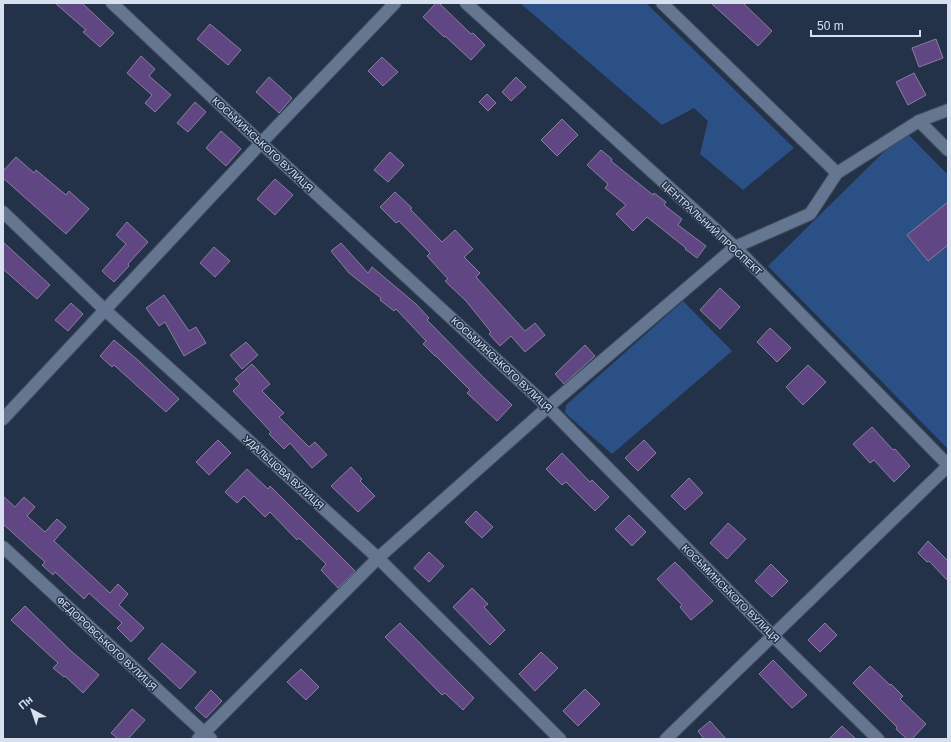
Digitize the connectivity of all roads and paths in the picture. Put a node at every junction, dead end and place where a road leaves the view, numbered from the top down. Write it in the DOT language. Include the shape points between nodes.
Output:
graph roads {
  1 [pos="112,3"];
  2 [pos="395,3"];
  3 [pos="466,3"];
  4 [pos="662,3"];
  5 [pos="948,110"];
  6 [pos="919,121"];
  7 [pos="261,143"];
  8 [pos="948,150"];
  9 [pos="837,173"];
  10 [pos="3,212"];
  11 [pos="735,247"];
  12 [pos="105,310"];
  13 [pos="548,407"];
  14 [pos="3,419"];
  15 [pos="948,465"];
  16 [pos="3,547"];
  17 [pos="378,558"];
  18 [pos="773,636"];
  19 [pos="204,737"];
  20 [pos="560,739"];
  21 [pos="666,739"];
  22 [pos="878,739"];
  1 -- 7 [label="street, КОСЬМИНСЬКОГО ВУЛИЦЯ"];
  2 -- 7 [label="street"];
  3 -- 11 [label="street, ЦЕНТРАЛЬНИЙ ПРОСПЕКТ"];
  4 -- 9 [label="street"];
  5 -- 6 [label="street"];
  6 -- 8 [label="street"];
  6 -- 9 [label="street"];
  7 -- 12 [label="street"];
  7 -- 13 [label="street, КОСЬМИНСЬКОГО ВУЛИЦЯ"];
  9 -- 11 [label="street" via="810,214"];
  10 -- 12 [label="street, УДАЛЬЦОВА ВУЛИЦЯ"];
  11 -- 13 [label="street"];
  11 -- 15 [label="street, ЦЕНТРАЛЬНИЙ ПРОСПЕКТ"];
  12 -- 14 [label="street"];
  12 -- 17 [label="street, УДАЛЬЦОВА ВУЛИЦЯ"];
  13 -- 17 [label="street"];
  13 -- 18 [label="street, КОСЬМИНСЬКОГО ВУЛИЦЯ"];
  15 -- 18 [label="street"];
  16 -- 19 [label="street, ФЕДОРОВСЬКОГО ВУЛИЦЯ"];
  17 -- 19 [label="street"];
  17 -- 20 [label="street, УДАЛЬЦОВА ВУЛИЦЯ"];
  18 -- 21 [label="street"];
  18 -- 22 [label="street, КОСЬМИНСЬКОГО ВУЛИЦЯ"];
}
